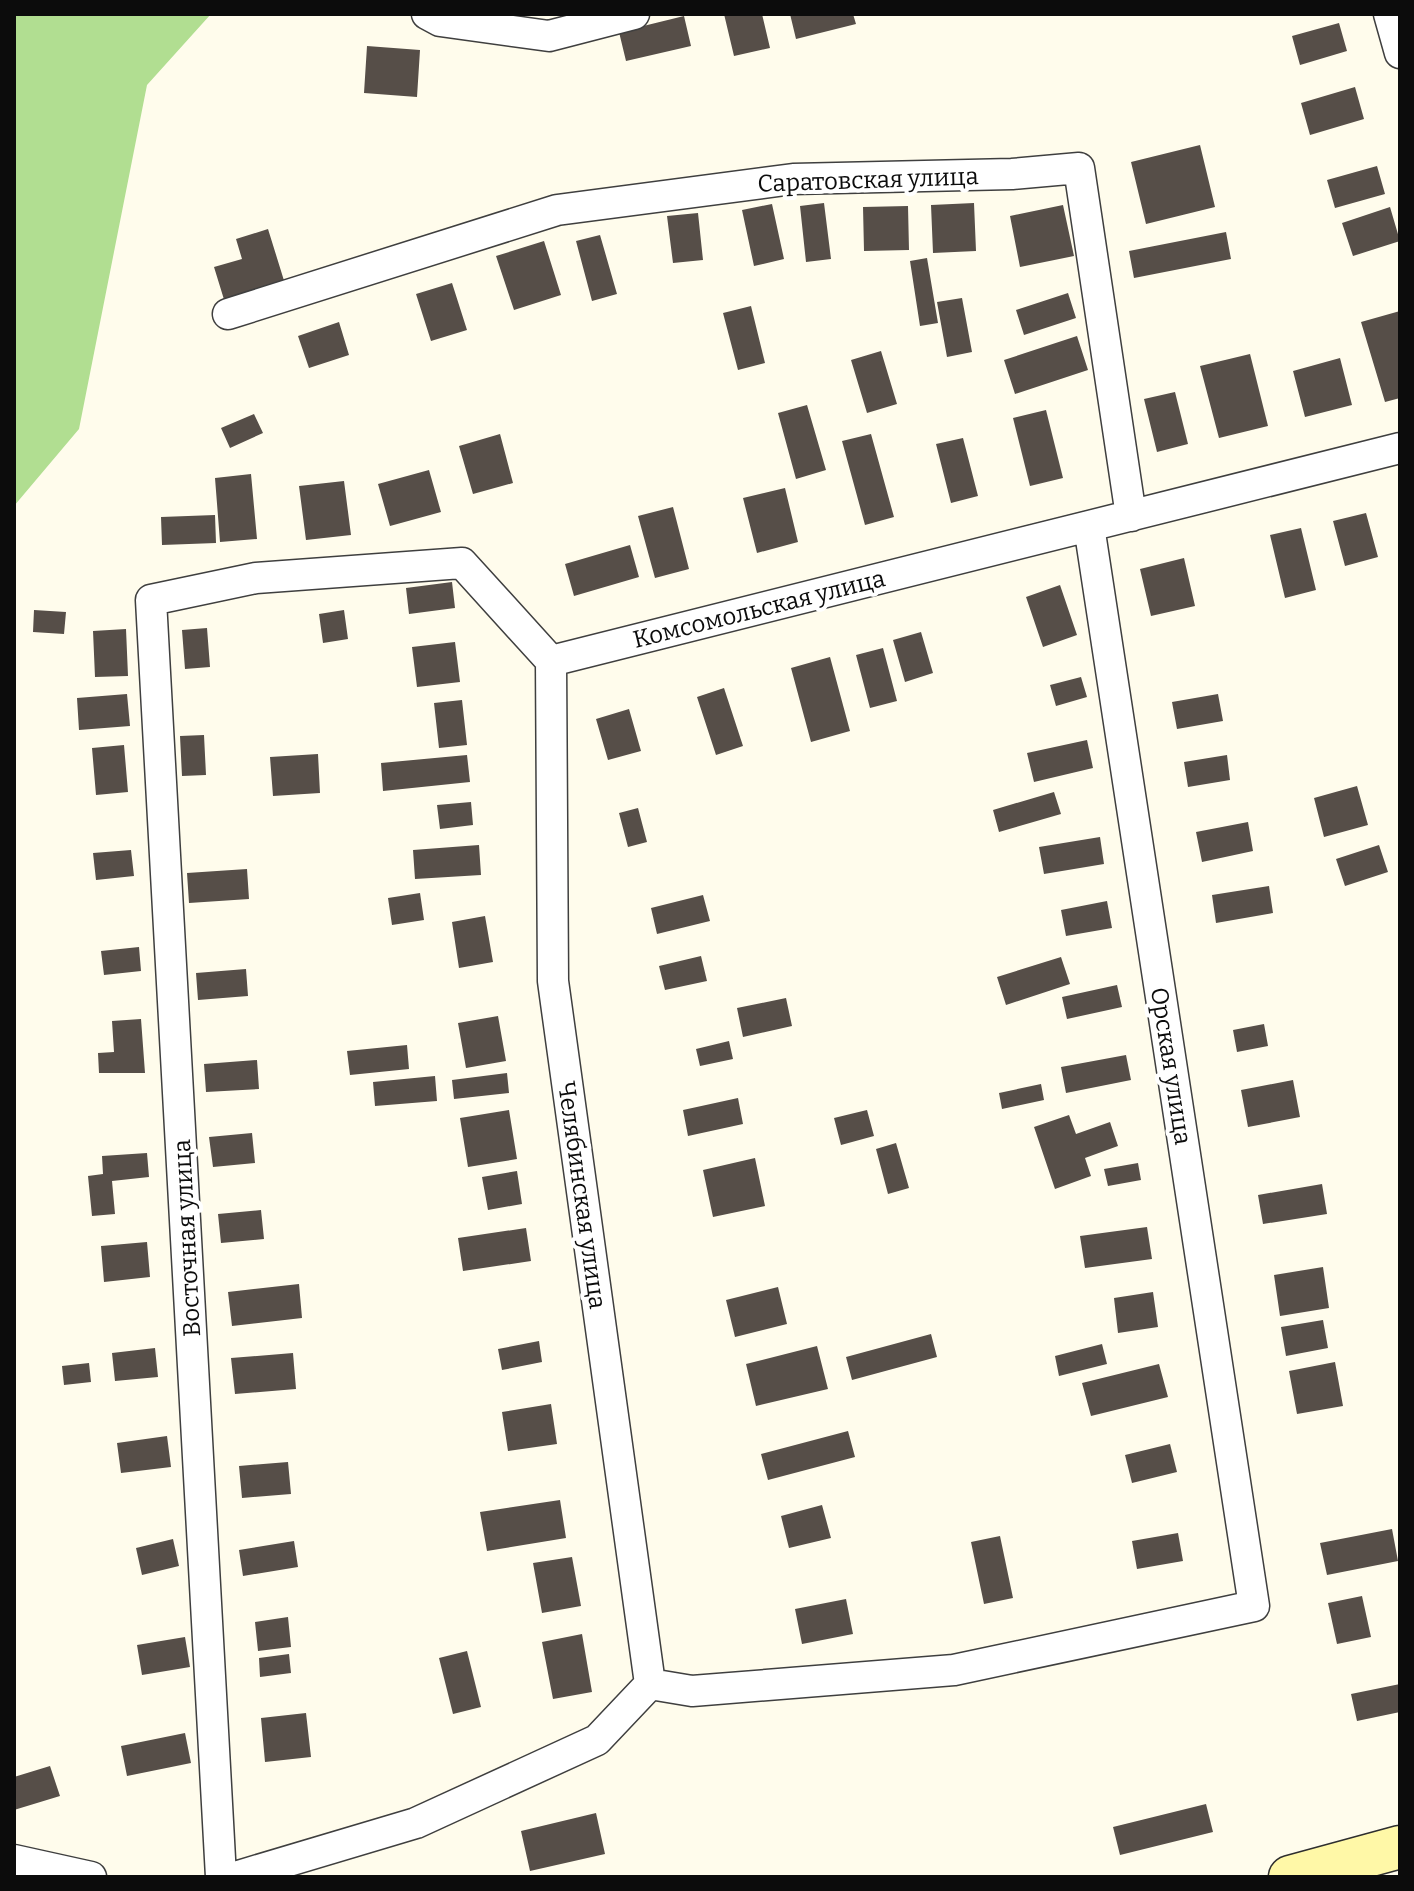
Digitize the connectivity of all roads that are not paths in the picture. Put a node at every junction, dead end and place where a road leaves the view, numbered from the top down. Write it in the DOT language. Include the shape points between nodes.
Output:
graph roads {
  1 [pos="427,14"];
  2 [pos="634,14"];
  3 [pos="1389,14"];
  4 [pos="1400,53"];
  5 [pos="228,314"];
  6 [pos="1400,448"];
  7 [pos="1131,516"];
  8 [pos="1089,526"];
  9 [pos="551,661"];
  10 [pos="650,1684"];
  11 [pos="1400,1847"];
  12 [pos="14,1860"];
  13 [pos="91,1877"];
  14 [pos="221,1877"];
  15 [pos="235,1877"];
  16 [pos="1290,1877"];
  1 -- 2 [label="street" via="440,21 549,36"];
  3 -- 4 [label="street"];
  5 -- 7 [label="street, Саратовская улица" via="557,210 793,179 1079,168"];
  6 -- 7 [label="street, Комсомольская улица"];
  7 -- 8 [label="street, Комсомольская улица"];
  8 -- 9 [label="street, Комсомольская улица"];
  8 -- 10 [label="street, Орская улица" via="1254,1606 954,1670 692,1691"];
  9 -- 10 [label="street, Челябинская улица" via="553,981"];
  9 -- 14 [label="street, Восточная улица" via="462,563 256,578 151,600"];
  10 -- 15 [label="street" via="597,1740 416,1823"];
  11 -- 16 [label="main road"];
  12 -- 13 [label="street"];
}
